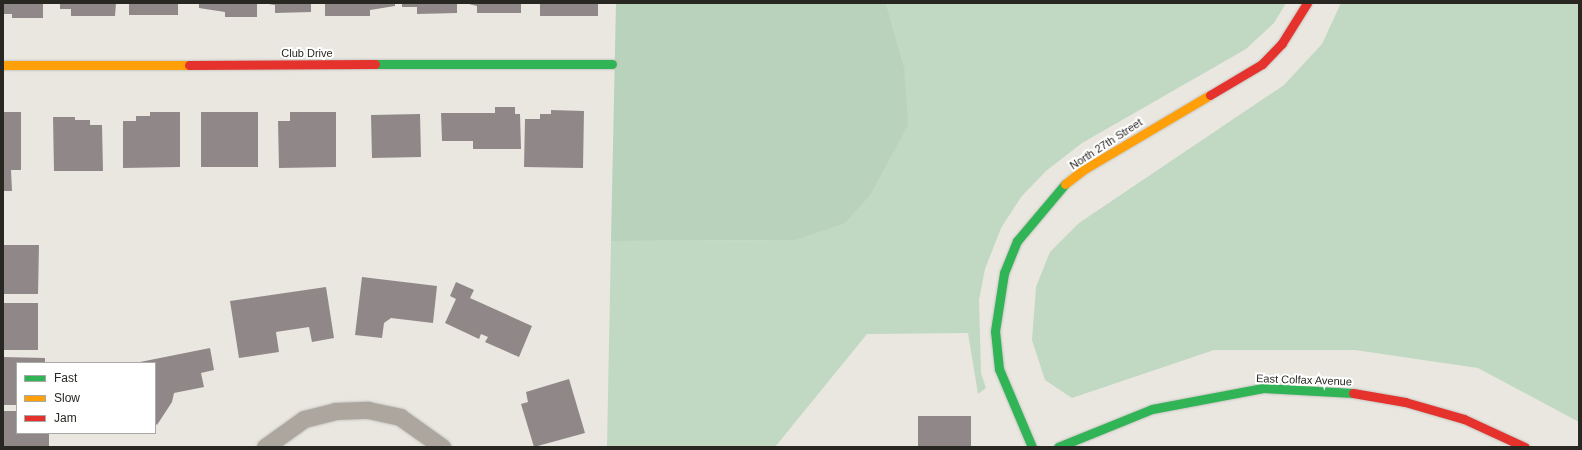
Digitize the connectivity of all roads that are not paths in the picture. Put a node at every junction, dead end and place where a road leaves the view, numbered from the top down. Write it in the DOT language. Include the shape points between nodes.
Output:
graph roads {
  1 [pos="1307,3"];
  2 [pos="612,64"];
  3 [pos="3,65"];
  4 [pos="265,447"];
  5 [pos="442,447"];
  6 [pos="1032,447"];
  7 [pos="1058,447"];
  8 [pos="1525,447"];
  1 -- 6 [label="street, North 27th Street" via="1282,43 1262,64 1083,170 1053,196 1017,241 1004,273 995,331 999,368"];
  2 -- 3 [label="street, Club Drive"];
  4 -- 5 [label="street" via="304,419 335,411 368,410 400,417"];
  7 -- 8 [label="street, East Colfax Avenue" via="1152,409 1263,388 1348,392 1405,402 1464,419"];
}
